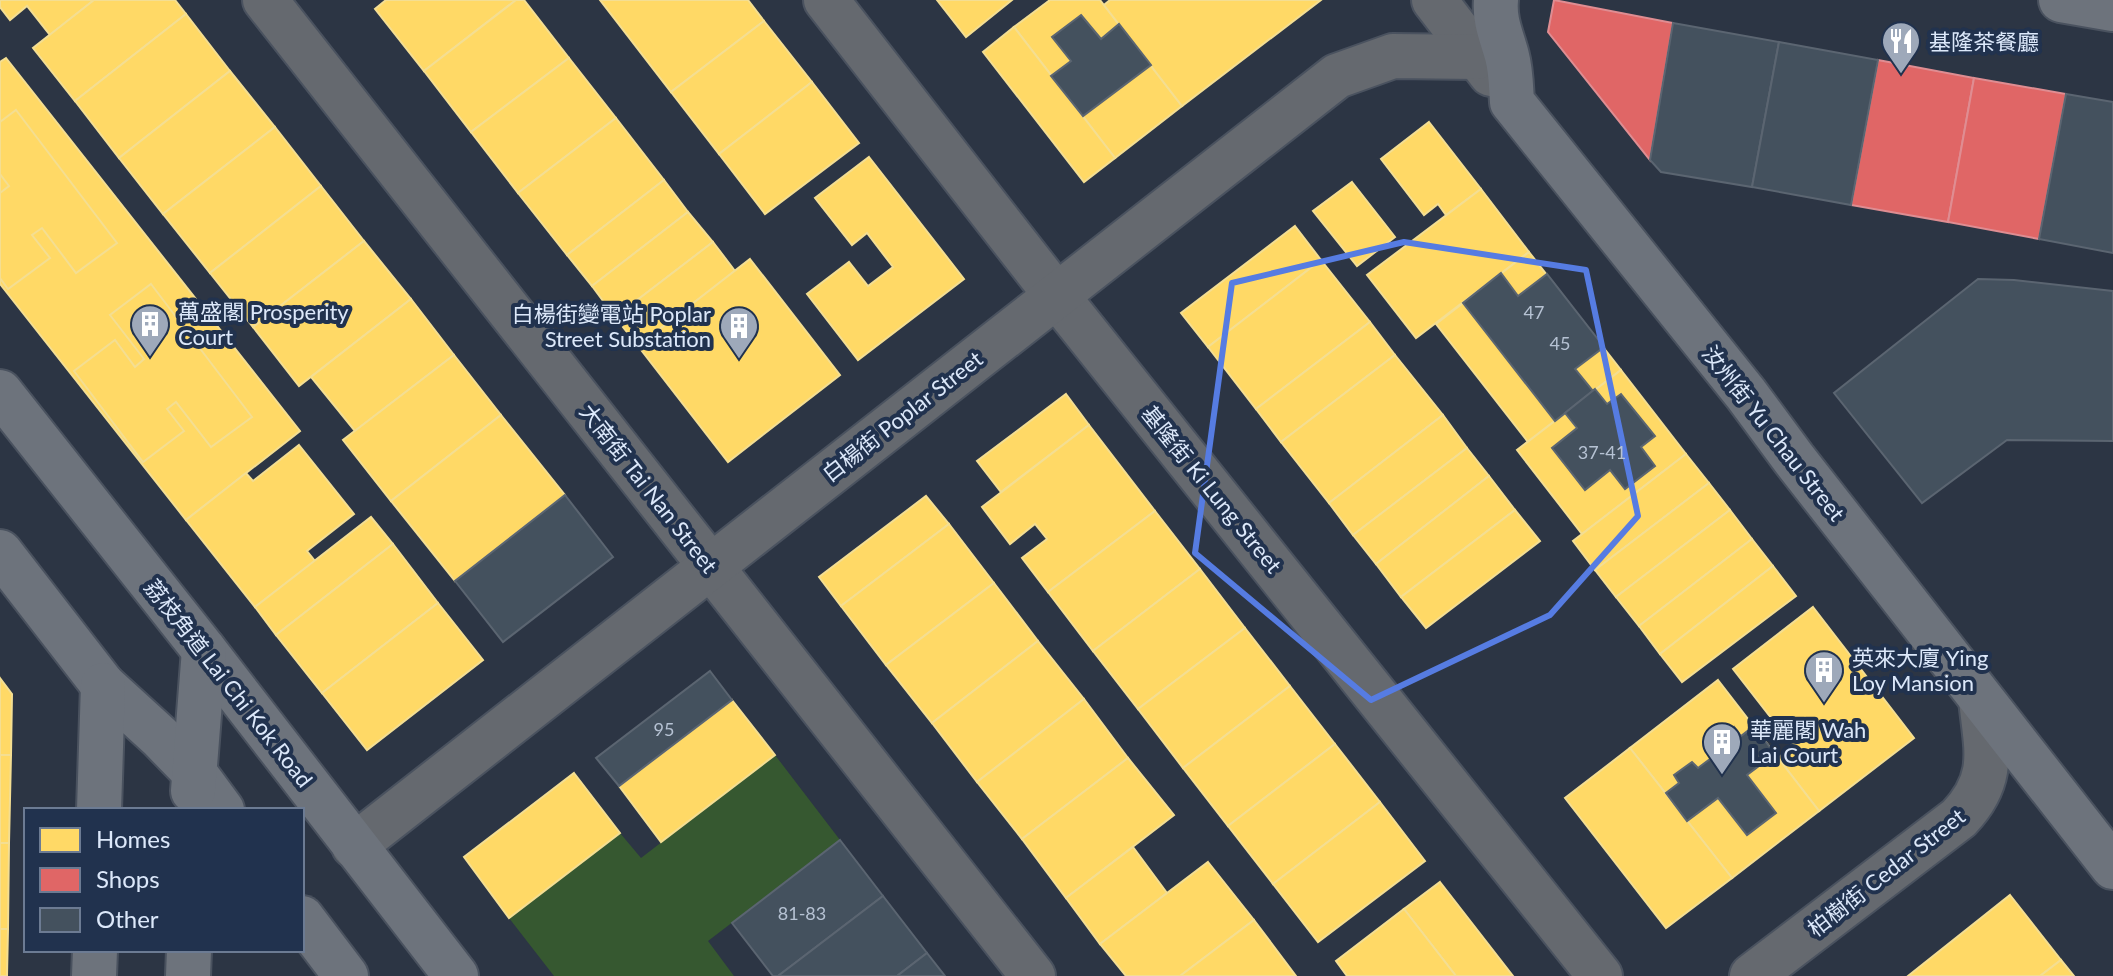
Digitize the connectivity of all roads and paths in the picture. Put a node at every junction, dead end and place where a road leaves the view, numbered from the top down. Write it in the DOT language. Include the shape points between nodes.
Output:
graph roads {
  1 [pos="265,0"];
  2 [pos="826,0"];
  3 [pos="1434,0"];
  4 [pos="1496,0"];
  5 [pos="2061,0"];
  6 [pos="2113,9"];
  7 [pos="1477,57"];
  8 [pos="1512,102"];
  9 [pos="1056,295"];
  10 [pos="0,392"];
  11 [pos="0,552"];
  12 [pos="711,566"];
  13 [pos="204,650"];
  14 [pos="103,685"];
  15 [pos="1981,699"];
  16 [pos="193,791"];
  17 [pos="99,808"];
  18 [pos="219,808"];
  19 [pos="354,846"];
  20 [pos="2113,867"];
  21 [pos="304,921"];
  22 [pos="95,952"];
  23 [pos="189,952"];
  24 [pos="94,976"];
  25 [pos="188,976"];
  26 [pos="346,976"];
  27 [pos="456,976"];
  28 [pos="1033,976"];
  29 [pos="1600,976"];
  30 [pos="1752,976"];
  1 -- 12 [label="street, 大南街 Tai Nan Street"];
  2 -- 9 [label="street, 基隆街 Ki Lung Street"];
  3 -- 7 [label="street, 汝州街 Yu Chau Street"];
  4 -- 8 [label="main road"];
  5 -- 6 [label="main road"];
  7 -- 8 [label="street, 汝州街 Yu Chau Street"];
  7 -- 9 [label="street, 白楊街 Poplar Street" via="1393,56 1337,76"];
  8 -- 15 [label="main road, 汝州街 Yu Chau Street"];
  9 -- 12 [label="street, 白楊街 Poplar Street"];
  9 -- 29 [label="street, 基隆街 Ki Lung Street"];
  10 -- 13 [label="main road, 荔枝角道 Lai Chi Kok Road"];
  11 -- 14 [label="main road"];
  12 -- 19 [label="street, 白楊街 Poplar Street"];
  12 -- 28 [label="street, 大南街 Tai Nan Street"];
  13 -- 16 [label="main road"];
  13 -- 19 [label="main road, 荔枝角道 Lai Chi Kok Road"];
  14 -- 16 [label="main road" via="160,737"];
  14 -- 17 [label="main road"];
  15 -- 20 [label="main road, 汝州街 Yu Chau Street"];
  15 -- 30 [label="street, 柏樹街 Cedar Street" via="1987,760 1974,802"];
  16 -- 18 [label="main road"];
  19 -- 27 [label="main road, 荔枝角道 Lai Chi Kok Road"];
  21 -- 26 [label="main road"];
  22 -- 24 [label="main road"];
  23 -- 25 [label="main road"];
}
